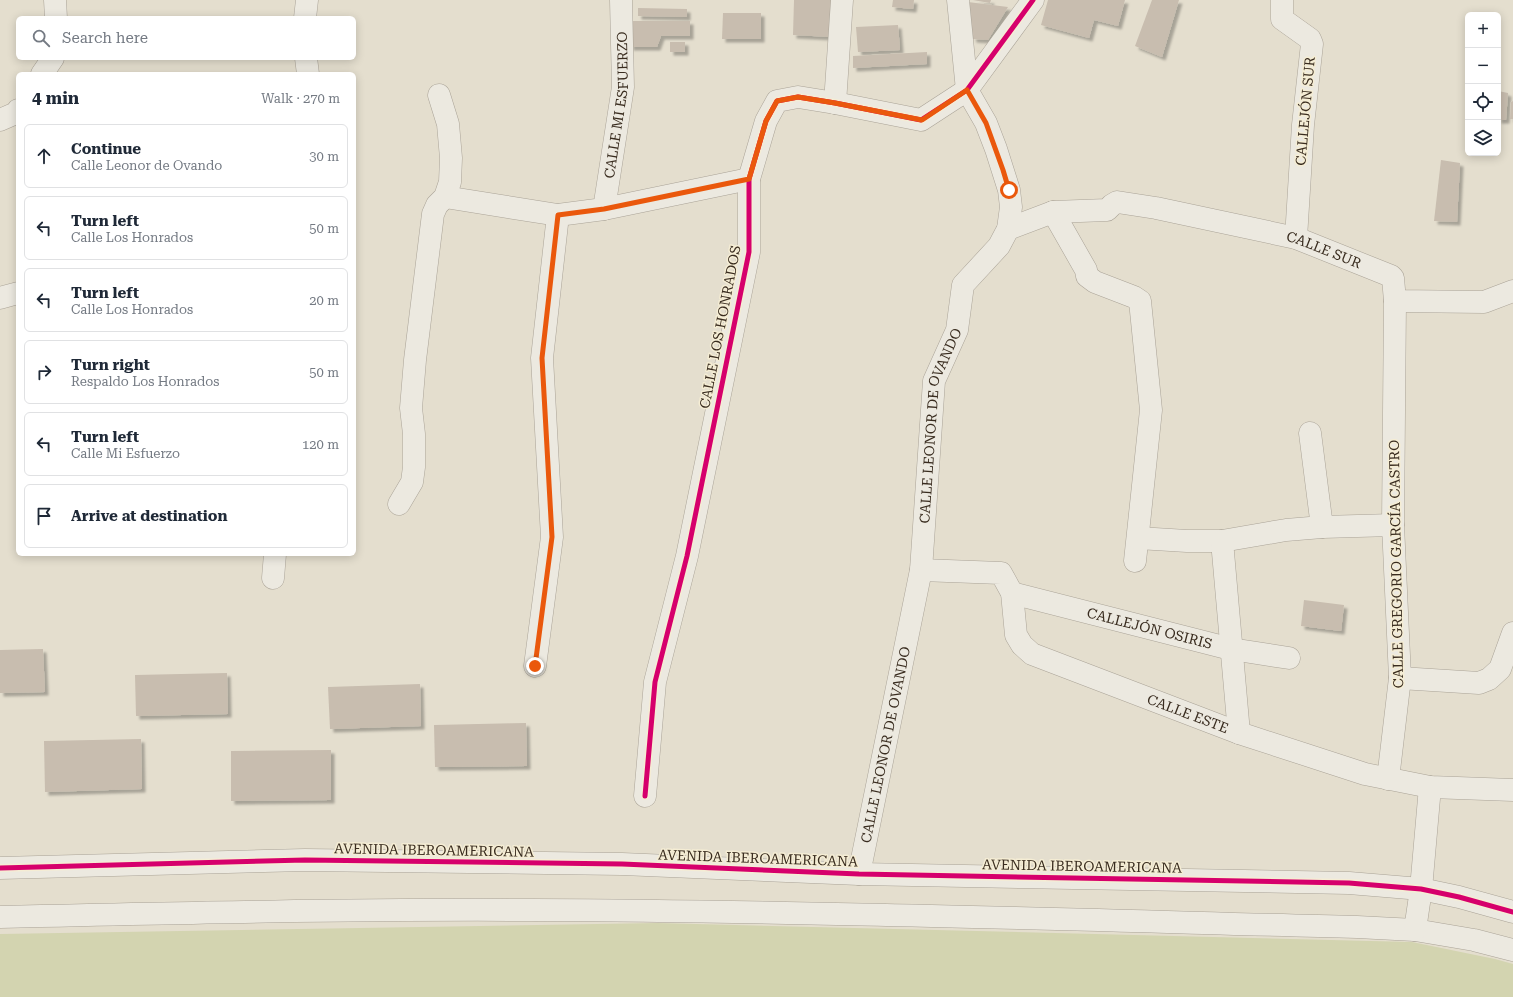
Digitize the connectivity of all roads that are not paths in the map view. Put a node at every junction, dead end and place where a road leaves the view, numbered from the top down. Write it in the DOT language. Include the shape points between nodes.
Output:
graph roads {
  1 [pos="56,0"];
  2 [pos="307,0"];
  3 [pos="621,0"];
  4 [pos="842,0"];
  5 [pos="958,0"];
  6 [pos="1033,0"];
  7 [pos="1282,0"];
  8 [pos="56,16"];
  9 [pos="305,16"];
  10 [pos="52,60"];
  11 [pos="306,60"];
  12 [pos="43,72"];
  13 [pos="308,72"];
  14 [pos="967,90"];
  15 [pos="439,95"];
  16 [pos="835,103"];
  17 [pos="16,113"];
  18 [pos="0,120"];
  19 [pos="749,179"];
  20 [pos="445,198"];
  21 [pos="604,209"];
  22 [pos="1053,212"];
  23 [pos="558,215"];
  24 [pos="1008,229"];
  25 [pos="1296,238"];
  26 [pos="1513,291"];
  27 [pos="16,294"];
  28 [pos="0,298"];
  29 [pos="1395,301"];
  30 [pos="1310,432"];
  31 [pos="399,504"];
  32 [pos="1393,525"];
  33 [pos="1322,527"];
  34 [pos="1138,538"];
  35 [pos="1222,541"];
  36 [pos="275,556"];
  37 [pos="1135,561"];
  38 [pos="921,570"];
  39 [pos="273,578"];
  40 [pos="1012,593"];
  41 [pos="1513,633"];
  42 [pos="1230,649"];
  43 [pos="1289,658"];
  44 [pos="535,666"];
  45 [pos="1400,678"];
  46 [pos="1239,733"];
  47 [pos="1388,779"];
  48 [pos="1430,787"];
  49 [pos="1513,790"];
  50 [pos="645,796"];
  51 [pos="0,868"];
  52 [pos="859,874"];
  53 [pos="1421,889"];
  54 [pos="1513,912"];
  55 [pos="0,917"];
  56 [pos="1415,930"];
  57 [pos="1513,950"];
  1 -- 8 [label="street"];
  2 -- 9 [label="street"];
  3 -- 21 [label="street, CALLE MI ESFUERZO" via="622,87"];
  4 -- 16 [label="street"];
  5 -- 14 [label="street, CALLE LEONOR DE OVANDO"];
  6 -- 14 [label="street, CALLE LOS HONRADOS"];
  7 -- 25 [label="street, CALLEJÓN SUR" via="1281,15 1284,22 1310,39 1312,44 1303,125"];
  10 -- 12 [label="street"];
  11 -- 13 [label="street"];
  14 -- 16 [label="street, CALLE LOS HONRADOS" via="922,120"];
  14 -- 24 [label="street, CALLE LEONOR DE OVANDO" via="986,123 1009,190 1011,207"];
  15 -- 20 [label="street" via="448,124 451,158 450,182"];
  16 -- 19 [label="street, CALLE LOS HONRADOS" via="798,97 777,101 766,121"];
  17 -- 18 [label="street"];
  19 -- 21 [label="street"];
  19 -- 50 [label="street, CALLE LOS HONRADOS" via="749,252 687,556 655,682"];
  20 -- 23 [label="street"];
  20 -- 31 [label="street" via="437,205 433,214 415,360 411,408 414,434 412,482"];
  21 -- 23 [label="street"];
  22 -- 24 [label="street, CALLE SUR"];
  22 -- 25 [label="street, CALLE SUR" via="1107,210 1117,202"];
  22 -- 34 [label="street" via="1087,276 1095,282 1140,301 1151,410"];
  23 -- 44 [label="street" via="542,358 552,537"];
  24 -- 38 [label="street, CALLE LEONOR DE OVANDO" via="999,246 963,285 958,330 934,381"];
  25 -- 29 [label="street, CALLE SUR" via="1391,276"];
  26 -- 29 [label="street" via="1484,302"];
  27 -- 28 [label="street"];
  29 -- 32 [label="street, CALLE GREGORIO GARCÍA CASTRO"];
  30 -- 33 [label="street"];
  32 -- 33 [label="street"];
  32 -- 45 [label="street, CALLE GREGORIO GARCÍA CASTRO"];
  33 -- 35 [label="street" via="1286,530"];
  34 -- 35 [label="street"];
  34 -- 37 [label="street"];
  35 -- 42 [label="street"];
  36 -- 39 [label="street"];
  38 -- 40 [label="street, CALLE ESTE" via="1001,573"];
  38 -- 52 [label="street, CALLE LEONOR DE OVANDO"];
  40 -- 42 [label="street, CALLEJÓN OSIRIS"];
  40 -- 46 [label="street, CALLE ESTE" via="1016,634 1022,645 1032,654"];
  41 -- 45 [label="street" via="1500,669 1490,679 1479,683"];
  42 -- 43 [label="street, CALLEJÓN OSIRIS"];
  42 -- 46 [label="street"];
  45 -- 47 [label="street, CALLE GREGORIO GARCÍA CASTRO"];
  46 -- 47 [label="street, CALLE ESTE" via="1365,774"];
  47 -- 48 [label="street, CALLE ESTE"];
  48 -- 49 [label="street, CALLE ESTE"];
  48 -- 53 [label="street"];
  51 -- 52 [label="street, AVENIDA IBEROAMERICANA" via="305,860 622,864"];
  52 -- 53 [label="street, AVENIDA IBEROAMERICANA" via="1349,882"];
  53 -- 54 [label="street, AVENIDA IBEROAMERICANA"];
  53 -- 56 [label="street"];
  55 -- 56 [label="street" via="530,910 734,912"];
  56 -- 57 [label="street"];
}
